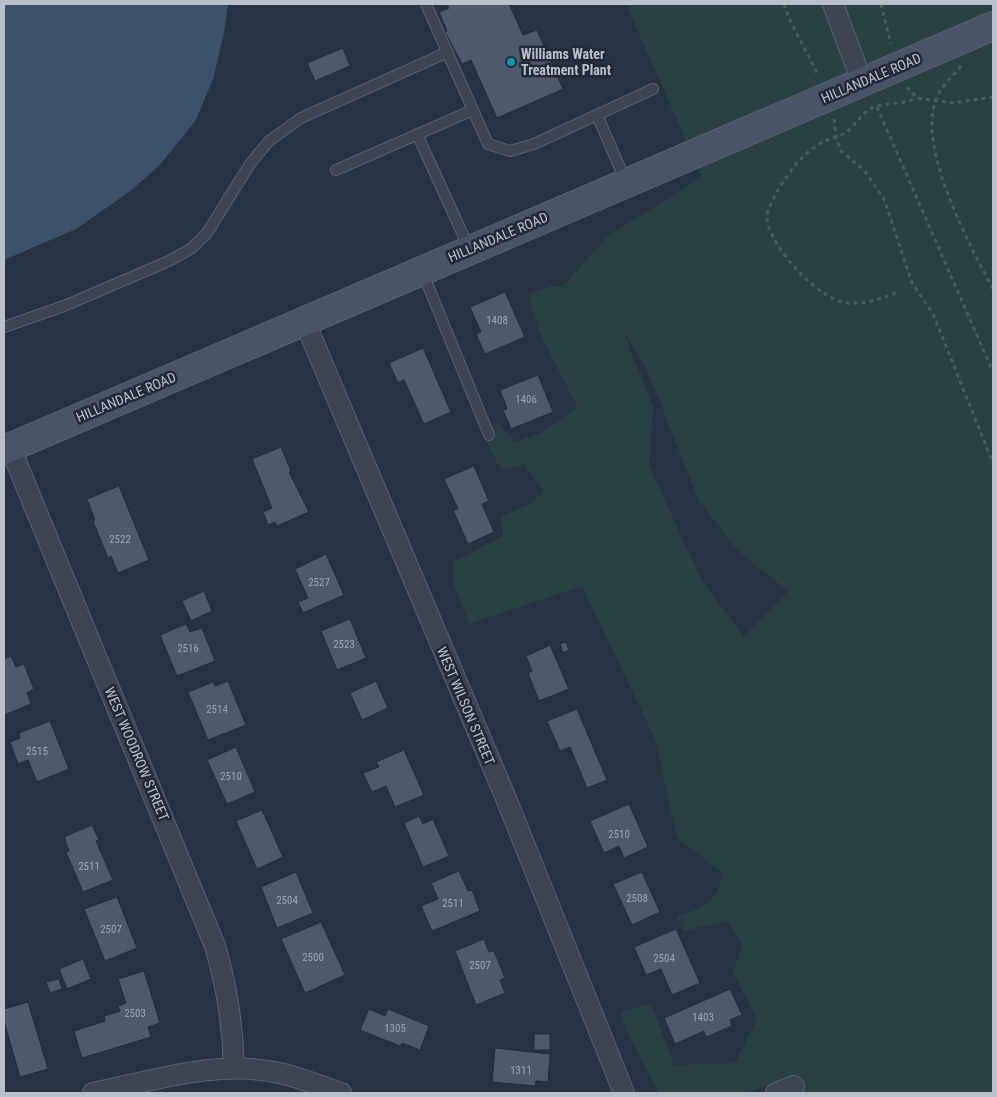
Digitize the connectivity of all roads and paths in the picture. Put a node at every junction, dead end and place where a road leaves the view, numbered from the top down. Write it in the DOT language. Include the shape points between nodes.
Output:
graph roads {
  1 [pos="426,4"];
  2 [pos="784,4"];
  3 [pos="833,4"];
  4 [pos="882,4"];
  5 [pos="993,26"];
  6 [pos="448,52"];
  7 [pos="892,52"];
  8 [pos="966,61"];
  9 [pos="904,80"];
  10 [pos="820,82"];
  11 [pos="862,82"];
  12 [pos="653,89"];
  13 [pos="993,97"];
  14 [pos="917,98"];
  15 [pos="936,100"];
  16 [pos="876,106"];
  17 [pos="473,110"];
  18 [pos="597,115"];
  19 [pos="833,116"];
  20 [pos="418,134"];
  21 [pos="836,137"];
  22 [pos="336,170"];
  23 [pos="626,182"];
  24 [pos="470,249"];
  25 [pos="421,270"];
  26 [pos="993,289"];
  27 [pos="896,293"];
  28 [pos="304,320"];
  29 [pos="4,327"];
  30 [pos="993,372"];
  31 [pos="489,435"];
  32 [pos="7,449"];
  33 [pos="993,463"];
  34 [pos="234,1068"];
  35 [pos="93,1093"];
  36 [pos="341,1093"];
  37 [pos="624,1093"];
  1 -- 6 [label="lane"];
  2 -- 10 [label="path"];
  3 -- 11 [label="street"];
  4 -- 7 [label="path"];
  5 -- 11 [label="main road, HILLANDALE ROAD"];
  6 -- 17 [label="lane"];
  6 -- 29 [label="lane" via="301,118 285,129 250,164 212,226 192,248 169,262"];
  8 -- 15 [label="path"];
  9 -- 14 [label="path"];
  11 -- 16 [label="path"];
  11 -- 23 [label="main road, HILLANDALE ROAD"];
  12 -- 18 [label="lane"];
  13 -- 15 [label="path" via="953,103"];
  14 -- 15 [label="path"];
  14 -- 16 [label="path"];
  15 -- 26 [label="path" via="932,128 939,165 966,240"];
  16 -- 21 [label="path" via="866,111 845,134"];
  16 -- 30 [label="path"];
  17 -- 18 [label="lane" via="488,144 510,151 534,144"];
  17 -- 20 [label="lane"];
  18 -- 23 [label="lane"];
  19 -- 21 [label="path"];
  20 -- 22 [label="lane"];
  20 -- 24 [label="lane"];
  21 -- 27 [label="path" via="802,158 770,205 767,218 776,241 820,291 846,303 863,303"];
  21 -- 33 [label="path" via="841,151 864,170 884,199 912,283 932,314"];
  23 -- 24 [label="main road, HILLANDALE ROAD"];
  24 -- 25 [label="main road, HILLANDALE ROAD"];
  25 -- 28 [label="main road, HILLANDALE ROAD"];
  25 -- 31 [label="lane"];
  28 -- 32 [label="main road, HILLANDALE ROAD"];
  28 -- 37 [label="street, WEST WILSON STREET" via="505,796"];
  32 -- 34 [label="street, WEST WOODROW STREET" via="215,946 227,987"];
  34 -- 35 [label="street" via="202,1071"];
  34 -- 36 [label="street" via="278,1072"];
}
